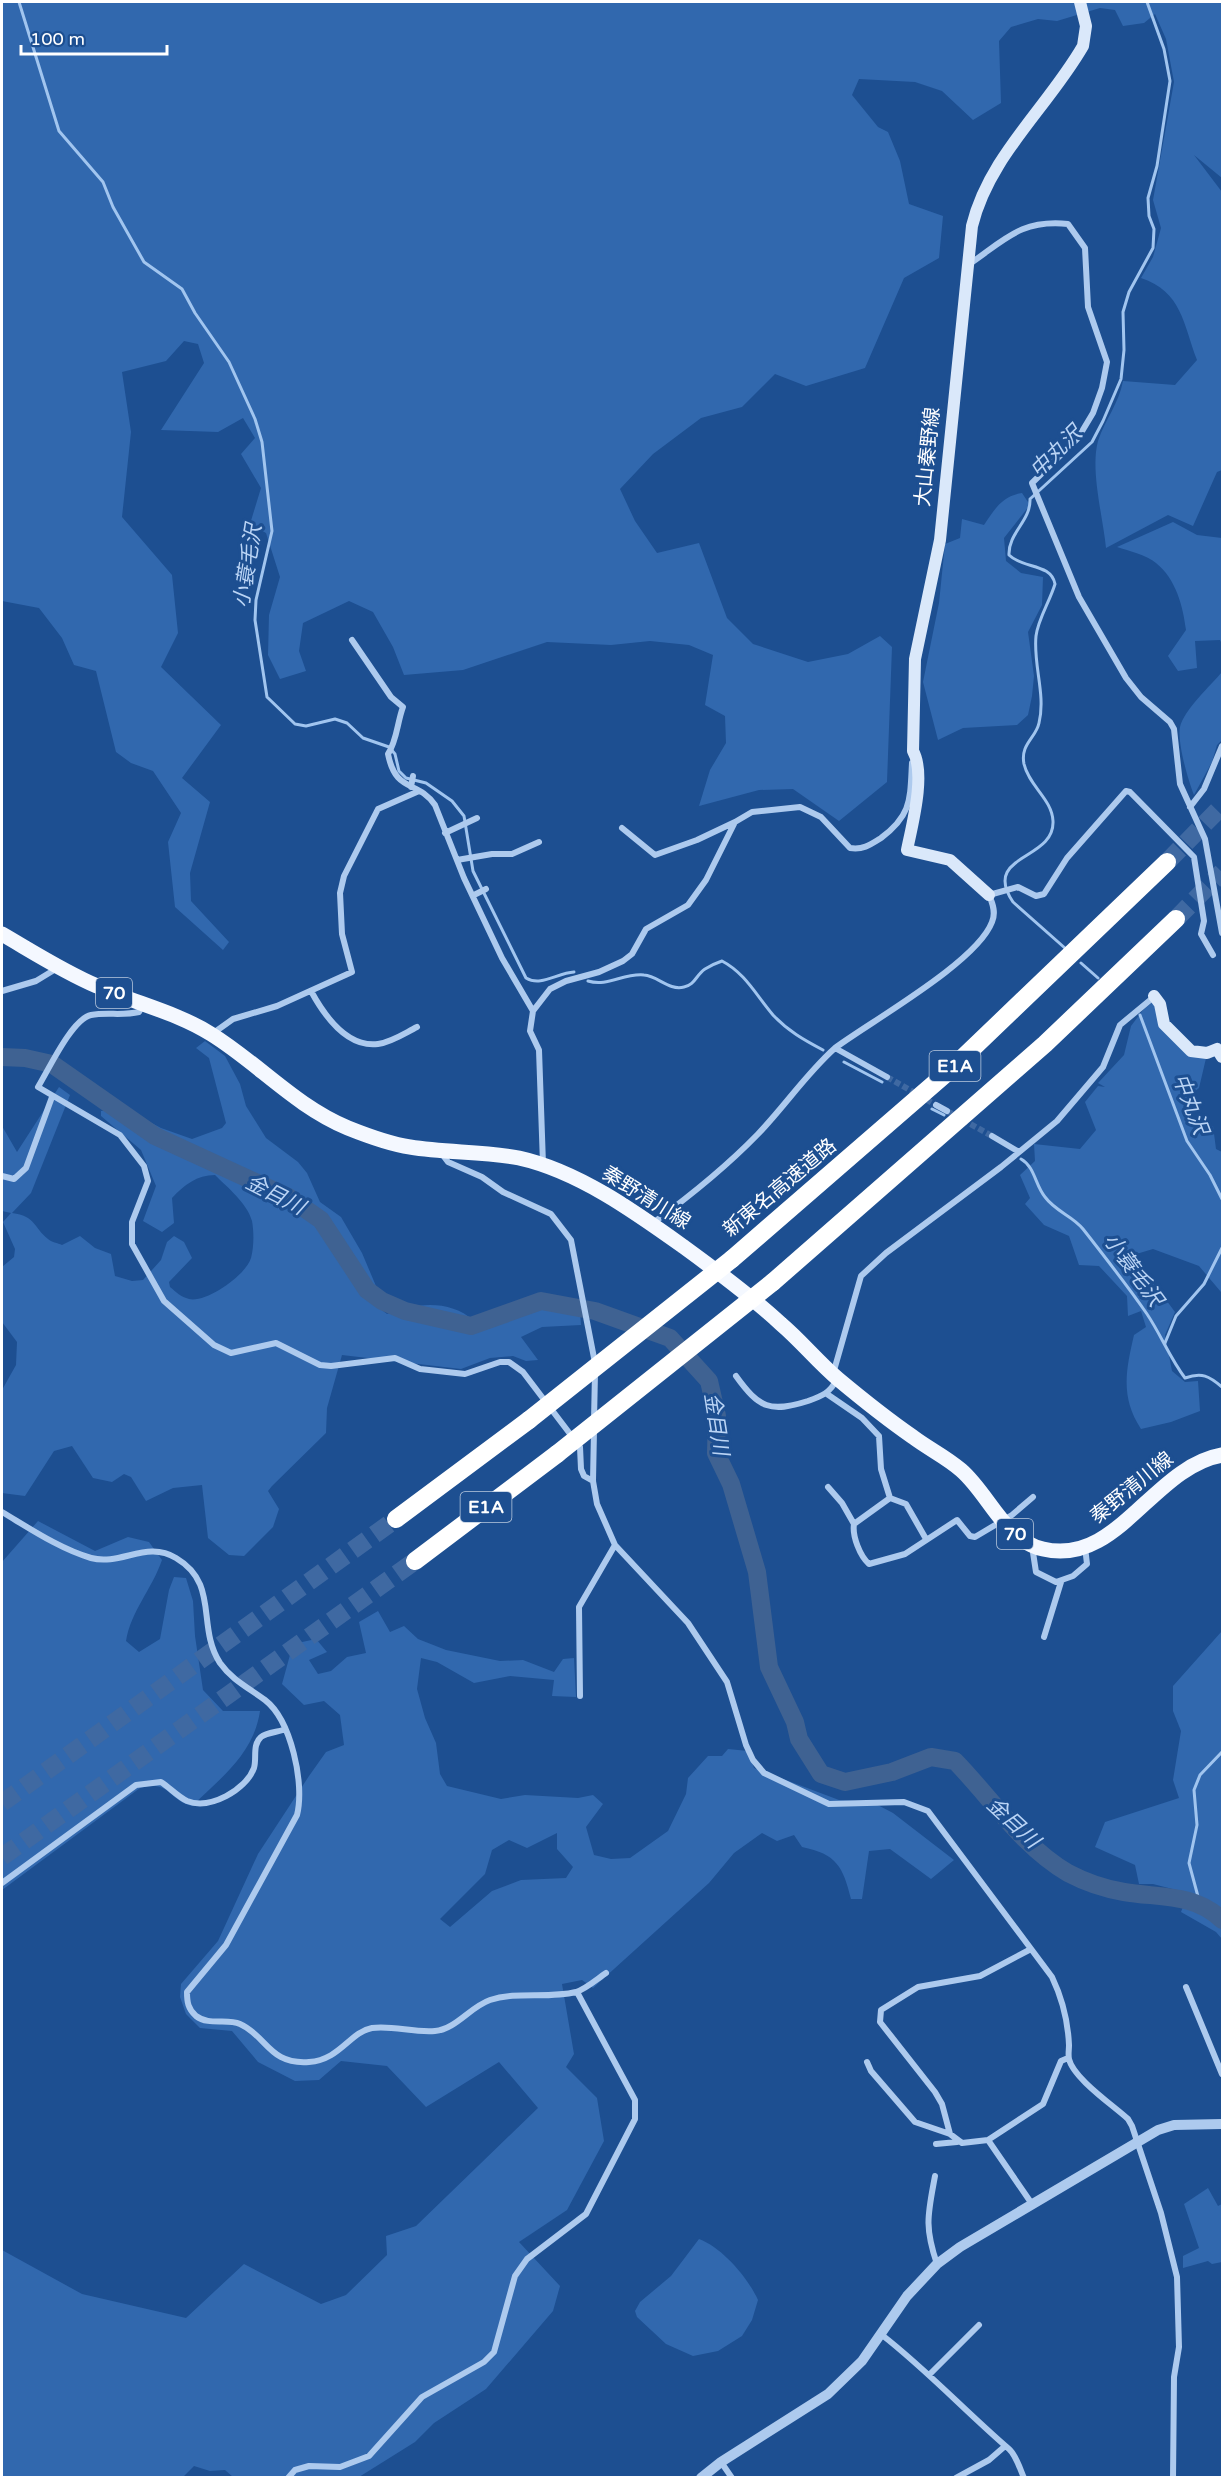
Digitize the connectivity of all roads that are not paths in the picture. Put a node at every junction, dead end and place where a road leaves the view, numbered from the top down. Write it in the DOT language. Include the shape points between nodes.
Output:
graph roads {
  1 [pos="1080,2"];
  2 [pos="968,265"];
  3 [pos="352,640"];
  4 [pos="1222,746"];
  5 [pos="913,751"];
  6 [pos="413,776"];
  7 [pos="411,787"];
  8 [pos="419,791"];
  9 [pos="1190,807"];
  10 [pos="474,820"];
  11 [pos="735,822"];
  12 [pos="622,828"];
  13 [pos="445,833"];
  14 [pos="539,842"];
  15 [pos="459,860"];
  16 [pos="1167,862"];
  17 [pos="486,889"];
  18 [pos="995,894"];
  19 [pos="475,895"];
  20 [pos="1176,919"];
  21 [pos="1222,933"];
  22 [pos="2,934"];
  23 [pos="1213,955"];
  24 [pos="60,967"];
  25 [pos="2,991"];
  26 [pos="311,991"];
  27 [pos="1156,995"];
  28 [pos="143,1004"];
  29 [pos="533,1011"];
  30 [pos="417,1026"];
  31 [pos="211,1034"];
  32 [pos="835,1048"];
  33 [pos="1221,1050"];
  34 [pos="887,1077"];
  35 [pos="52,1097"];
  36 [pos="936,1105"];
  37 [pos="947,1111"];
  38 [pos="992,1136"];
  39 [pos="440,1150"];
  40 [pos="1019,1152"];
  41 [pos="543,1165"];
  42 [pos="2,1176"];
  43 [pos="650,1225"];
  44 [pos="736,1376"];
  45 [pos="835,1377"];
  46 [pos="826,1394"];
  47 [pos="1222,1455"];
  48 [pos="593,1481"];
  49 [pos="828,1487"];
  50 [pos="1034,1497"];
  51 [pos="890,1498"];
  52 [pos="2,1512"];
  53 [pos="396,1519"];
  54 [pos="1003,1520"];
  55 [pos="854,1524"];
  56 [pos="927,1539"];
  57 [pos="615,1545"];
  58 [pos="1032,1545"];
  59 [pos="1085,1547"];
  60 [pos="415,1561"];
  61 [pos="1061,1582"];
  62 [pos="1044,1637"];
  63 [pos="580,1696"];
  64 [pos="283,1730"];
  65 [pos="2,1883"];
  66 [pos="1031,1949"];
  67 [pos="606,1973"];
  68 [pos="1186,1988"];
  69 [pos="577,1992"];
  70 [pos="1068,2058"];
  71 [pos="867,2062"];
  72 [pos="1222,2074"];
  73 [pos="1222,2124"];
  74 [pos="950,2134"];
  75 [pos="988,2140"];
  76 [pos="1138,2140"];
  77 [pos="957,2142"];
  78 [pos="936,2144"];
  79 [pos="935,2176"];
  80 [pos="1032,2204"];
  81 [pos="937,2264"];
  82 [pos="979,2325"];
  83 [pos="882,2335"];
  84 [pos="929,2375"];
  85 [pos="1004,2446"];
  86 [pos="721,2462"];
  87 [pos="288,2478"];
  88 [pos="701,2478"];
  89 [pos="732,2478"];
  90 [pos="956,2478"];
  91 [pos="1024,2478"];
  92 [pos="1173,2478"];
  1 -- 2 [label="main road, 大山秦野線" via="1086,26 1083,46 982,192 972,226"];
  2 -- 5 [label="main road, 大山秦野線" via="940,540 915,659"];
  2 -- 9 [label="street" via="1011,233 1055,222 1068,224 1085,248 1088,307 1107,362 1102,388 1078,438 1032,483 1079,597 1126,678 1174,729 1180,784"];
  3 -- 7 [label="street" via="391,697 403,707 395,728 395,744 388,754 394,775"];
  4 -- 9 [label="street" via="1204,789"];
  5 -- 11 [label="street" via="909,805 904,818 868,847 850,848 821,817 800,807 752,812"];
  5 -- 18 [label="main road, 大山秦野線" via="918,766 917,786 907,850 950,860"];
  6 -- 7 [label="street"];
  7 -- 8 [label="street"];
  8 -- 13 [label="street" via="435,805"];
  8 -- 26 [label="street" via="388,803 373,815 340,893 342,934 352,972"];
  9 -- 21 [label="street" via="1205,839"];
  10 -- 13 [label="street"];
  11 -- 12 [label="street" via="655,855"];
  11 -- 29 [label="street" via="706,880 688,905 646,929 628,958 554,986"];
  13 -- 15 [label="street"];
  14 -- 15 [label="street" via="512,854"];
  15 -- 19 [label="street"];
  16 -- 53 [label="highway, 新東名高速道路 / E1A, bridge" via="950,1070 732,1259 529,1420"];
  17 -- 19 [label="street"];
  18 -- 23 [label="street" via="1020,888 1036,896 1044,894 1067,858 1128,791 1194,857 1204,921 1201,934"];
  18 -- 32 [label="street" via="993,921 971,952"];
  19 -- 29 [label="street" via="502,958"];
  20 -- 60 [label="highway, E1A, bridge" via="1019,1067 773,1282"];
  22 -- 24 [label="main road, 秦野清川線 / 70"];
  24 -- 25 [label="street" via="48,976"];
  24 -- 28 [label="main road, 秦野清川線 / 70" via="93,985"];
  26 -- 30 [label="street" via="327,1019 358,1040 376,1045 389,1042"];
  26 -- 31 [label="street" via="232,1019"];
  27 -- 33 [label="main road" via="1164,1024 1191,1051 1196,1054"];
  27 -- 40 [label="street" via="1120,1025 1104,1067 1071,1108"];
  28 -- 31 [label="main road, 秦野清川線 / 70"];
  28 -- 35 [label="street" via="139,1012 129,1015 88,1015 73,1028 38,1087"];
  29 -- 41 [label="street" via="530,1031 539,1050"];
  31 -- 39 [label="main road, 秦野清川線 / 70" via="318,1114 388,1143"];
  32 -- 34 [label="street"];
  32 -- 43 [label="street" via="758,1134 690,1196"];
  35 -- 42 [label="street" via="26,1168 14,1179"];
  35 -- 48 [label="street" via="120,1135 144,1166 148,1181 132,1222 132,1244 164,1301 214,1346 231,1353 276,1343 320,1365 395,1358 420,1369 465,1374 509,1362 524,1372 580,1448 584,1476"];
  36 -- 37 [label="street"];
  38 -- 40 [label="street"];
  39 -- 41 [label="main road, 秦野清川線 / 70" via="490,1153"];
  39 -- 48 [label="street" via="448,1162 551,1214 571,1240 596,1369"];
  40 -- 45 [label="street" via="861,1276"];
  41 -- 43 [label="main road, 秦野清川線 / 70" via="597,1191"];
  43 -- 45 [label="main road, 秦野清川線 / 70" via="729,1281 780,1323"];
  44 -- 46 [label="street" via="750,1396 769,1406 784,1408"];
  45 -- 46 [label="street"];
  45 -- 54 [label="main road, 秦野清川線 / 70" via="961,1470"];
  46 -- 51 [label="street" via="862,1418 879,1436 881,1469"];
  47 -- 59 [label="main road, 秦野清川線 / 70" via="1177,1474 1110,1534"];
  48 -- 57 [label="street" via="597,1504"];
  49 -- 55 [label="street"];
  50 -- 54 [label="street"];
  51 -- 55 [label="street"];
  51 -- 56 [label="street" via="906,1504"];
  52 -- 64 [label="street" via="92,1558 156,1550 188,1566 203,1587 208,1628 219,1662 231,1677 267,1701"];
  54 -- 56 [label="street" via="972,1538 957,1520"];
  54 -- 58 [label="main road, 秦野清川線 / 70" via="1010,1530"];
  55 -- 56 [label="street" via="868,1564 905,1554"];
  57 -- 63 [label="street" via="579,1606"];
  57 -- 66 [label="street" via="688,1623 727,1682 746,1745 764,1773 829,1804 904,1802 928,1811"];
  58 -- 59 [label="main road, 秦野清川線 / 70" via="1063,1551"];
  58 -- 61 [label="street" via="1036,1572"];
  59 -- 61 [label="street" via="1087,1564"];
  61 -- 62 [label="street"];
  64 -- 65 [label="street" via="262,1736 256,1744 251,1774 232,1793 194,1803 161,1782 136,1785"];
  64 -- 69 [label="street" via="296,1756 300,1801 297,1815 226,1945 187,1992 194,2014 208,2021 234,2021 282,2058 308,2062 338,2053 371,2028 436,2031 448,2028 478,2005 493,1999"];
  66 -- 70 [label="street" via="1061,1996"];
  66 -- 74 [label="street" via="980,1976 918,1987 880,2010 880,2022 942,2104"];
  67 -- 69 [label="street"];
  68 -- 72 [label="street"];
  69 -- 87 [label="street" via="637,2110 586,2214 527,2259 515,2276 494,2352 484,2362 413,2405 369,2456 340,2467 309,2466 295,2470"];
  70 -- 75 [label="street" via="1061,2061 1043,2104"];
  70 -- 76 [label="street" via="1079,2076 1128,2119"];
  71 -- 74 [label="street" via="915,2122"];
  73 -- 76 [label="street" via="1174,2125"];
  74 -- 77 [label="street"];
  75 -- 77 [label="street"];
  75 -- 80 [label="street"];
  76 -- 80 [label="street"];
  76 -- 92 [label="street" via="1177,2277 1179,2347 1174,2387"];
  77 -- 78 [label="street"];
  79 -- 81 [label="street" via="927,2235"];
  80 -- 81 [label="street"];
  81 -- 83 [label="street" via="907,2296"];
  82 -- 84 [label="street"];
  83 -- 84 [label="street"];
  83 -- 86 [label="street" via="828,2394"];
  84 -- 85 [label="street"];
  85 -- 90 [label="street" via="989,2460"];
  85 -- 91 [label="street"];
  86 -- 88 [label="street"];
  86 -- 89 [label="street"];
}
